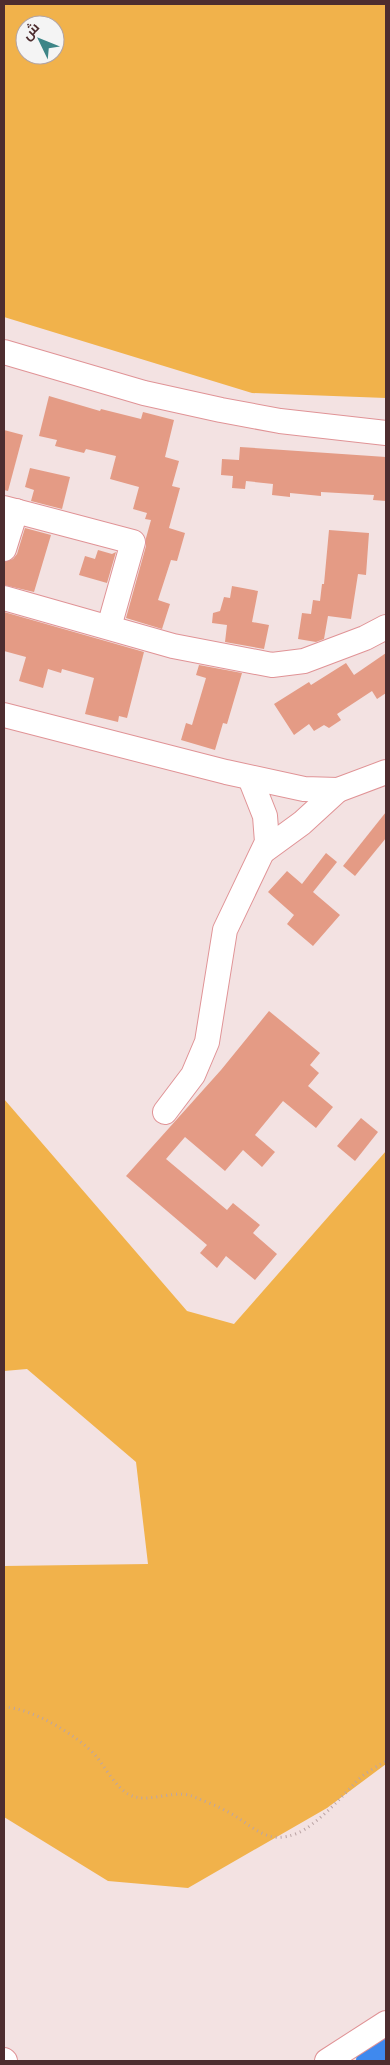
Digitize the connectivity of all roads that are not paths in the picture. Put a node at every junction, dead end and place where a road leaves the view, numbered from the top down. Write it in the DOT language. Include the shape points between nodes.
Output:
graph roads {
  1 [pos="4,352"];
  2 [pos="386,433"];
  3 [pos="10,510"];
  4 [pos="4,549"];
  5 [pos="4,598"];
  6 [pos="109,627"];
  7 [pos="386,627"];
  8 [pos="4,715"];
  9 [pos="386,772"];
  10 [pos="250,778"];
  11 [pos="338,790"];
  12 [pos="267,823"];
  13 [pos="296,827"];
  14 [pos="265,850"];
  15 [pos="165,1112"];
  16 [pos="386,2023"];
  17 [pos="327,2061"];
  1 -- 2 [label="street" via="144,393 221,410 280,421"];
  3 -- 4 [label="street"];
  3 -- 6 [label="street" via="133,542"];
  5 -- 6 [label="street"];
  6 -- 7 [label="street" via="173,646 272,665 304,661 366,638"];
  8 -- 10 [label="street"];
  9 -- 11 [label="street"];
  10 -- 11 [label="street" via="304,789"];
  10 -- 12 [label="street"];
  11 -- 13 [label="street"];
  12 -- 13 [label="street"];
  12 -- 14 [label="street"];
  13 -- 14 [label="street"];
  14 -- 15 [label="street" via="225,930 207,1042 193,1075"];
  16 -- 17 [label="street"];
}
